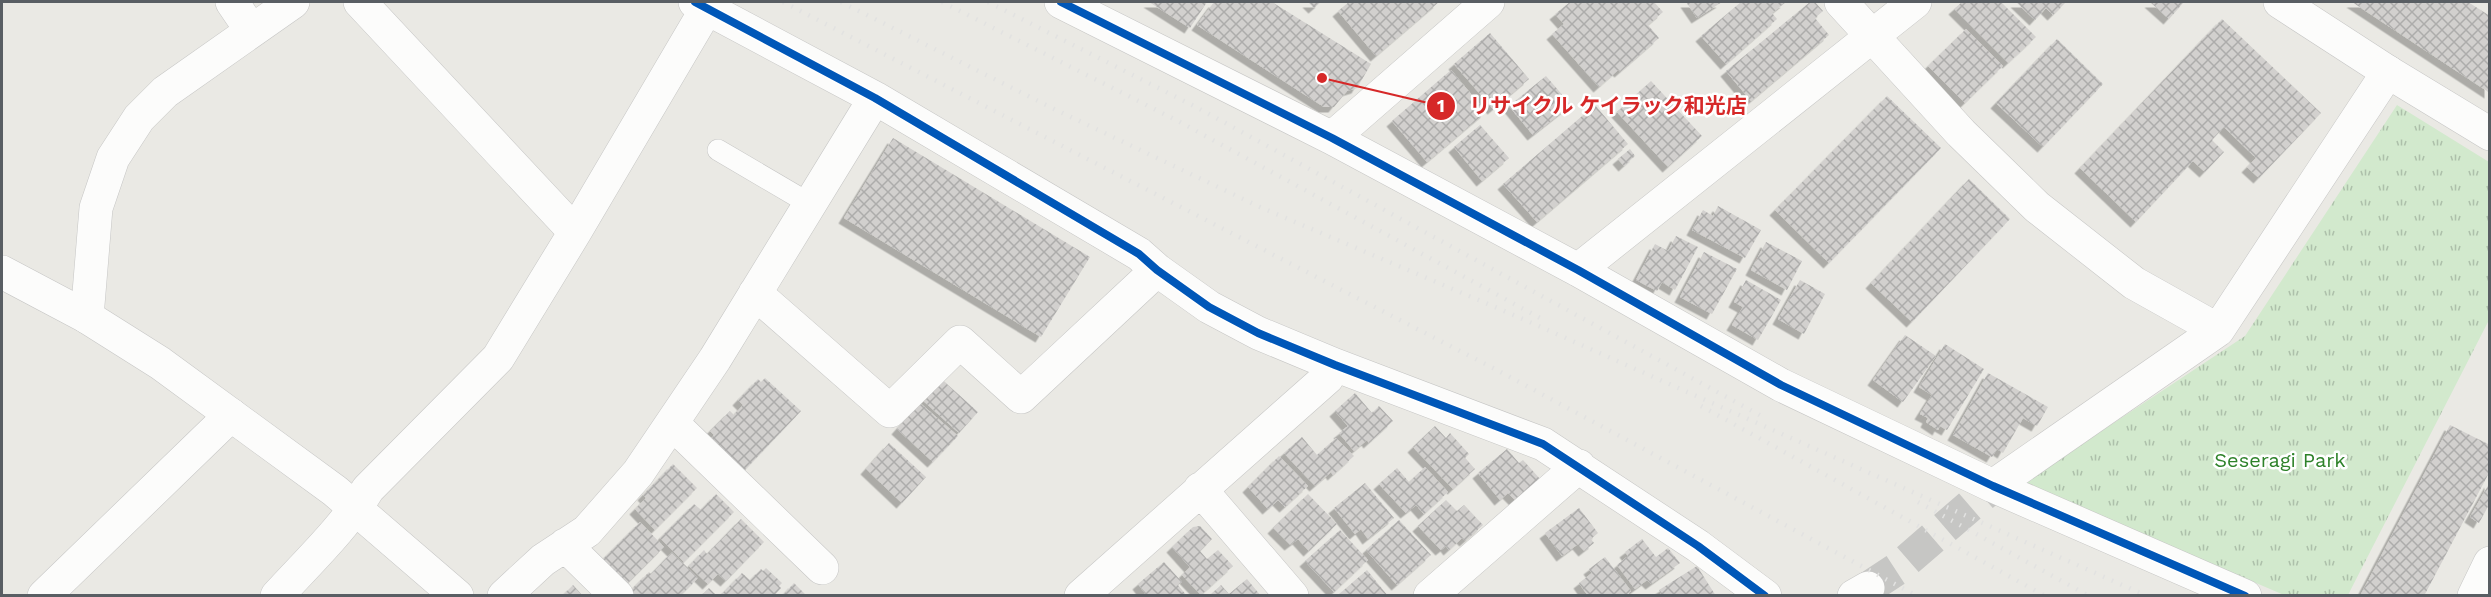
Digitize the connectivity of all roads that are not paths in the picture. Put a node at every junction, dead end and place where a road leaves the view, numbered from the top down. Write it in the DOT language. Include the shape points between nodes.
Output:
graph roads {
  1 [pos="232,2"];
  2 [pos="293,2"];
  3 [pos="360,2"];
  4 [pos="1061,2"];
  5 [pos="1488,2"];
  6 [pos="1841,2"];
  7 [pos="1915,2"];
  8 [pos="2280,2"];
  9 [pos="701,5"];
  10 [pos="251,30"];
  11 [pos="1872,35"];
  12 [pos="2388,72"];
  13 [pos="875,98"];
  14 [pos="2490,134"];
  15 [pos="1332,138"];
  16 [pos="718,150"];
  17 [pos="810,204"];
  18 [pos="575,232"];
  19 [pos="1157,270"];
  20 [pos="1578,270"];
  21 [pos="2,272"];
  22 [pos="755,293"];
  23 [pos="87,318"];
  24 [pos="2218,330"];
  25 [pos="1335,365"];
  26 [pos="231,415"];
  27 [pos="672,423"];
  28 [pos="1579,466"];
  29 [pos="1994,486"];
  30 [pos="1200,489"];
  31 [pos="357,508"];
  32 [pos="566,545"];
  33 [pos="2490,562"];
  34 [pos="822,568"];
  35 [pos="44,596"];
  36 [pos="278,596"];
  37 [pos="457,596"];
  38 [pos="504,596"];
  39 [pos="617,596"];
  40 [pos="1081,596"];
  41 [pos="1292,596"];
  42 [pos="1430,596"];
  43 [pos="1765,596"];
  44 [pos="2245,596"];
  45 [pos="2474,596"];
  1 -- 10 [label="street"];
  2 -- 10 [label="street"];
  3 -- 18 [label="street"];
  4 -- 15 [label="street"];
  5 -- 15 [label="street"];
  6 -- 11 [label="street"];
  7 -- 11 [label="street"];
  8 -- 12 [label="street"];
  9 -- 13 [label="street"];
  9 -- 18 [label="street"];
  10 -- 23 [label="street" via="165,92 139,118 113,158 96,208"];
  11 -- 20 [label="street"];
  11 -- 24 [label="street" via="1961,133 2037,207 2134,283"];
  12 -- 14 [label="street"];
  12 -- 24 [label="street"];
  13 -- 17 [label="street"];
  13 -- 19 [label="street" via="1139,254"];
  15 -- 20 [label="street"];
  16 -- 17 [label="lane"];
  17 -- 22 [label="street"];
  18 -- 31 [label="street" via="498,358 368,489"];
  19 -- 22 [label="street" via="1021,397 960,342 890,411"];
  19 -- 25 [label="street" via="1209,306 1258,333"];
  20 -- 29 [label="street" via="1781,385"];
  21 -- 23 [label="street"];
  22 -- 27 [label="street"];
  23 -- 26 [label="street" via="160,363"];
  24 -- 29 [label="street"];
  25 -- 28 [label="street" via="1543,444"];
  25 -- 30 [label="street" via="1327,378"];
  26 -- 31 [label="street"];
  26 -- 35 [label="street"];
  27 -- 32 [label="street" via="639,473 587,531"];
  27 -- 34 [label="street"];
  28 -- 42 [label="street"];
  28 -- 43 [label="street"];
  29 -- 44 [label="street"];
  30 -- 40 [label="street"];
  30 -- 41 [label="street"];
  31 -- 36 [label="street"];
  31 -- 37 [label="street"];
  32 -- 38 [label="street" via="543,560"];
  32 -- 39 [label="street"];
  33 -- 45 [label="street"];
}
